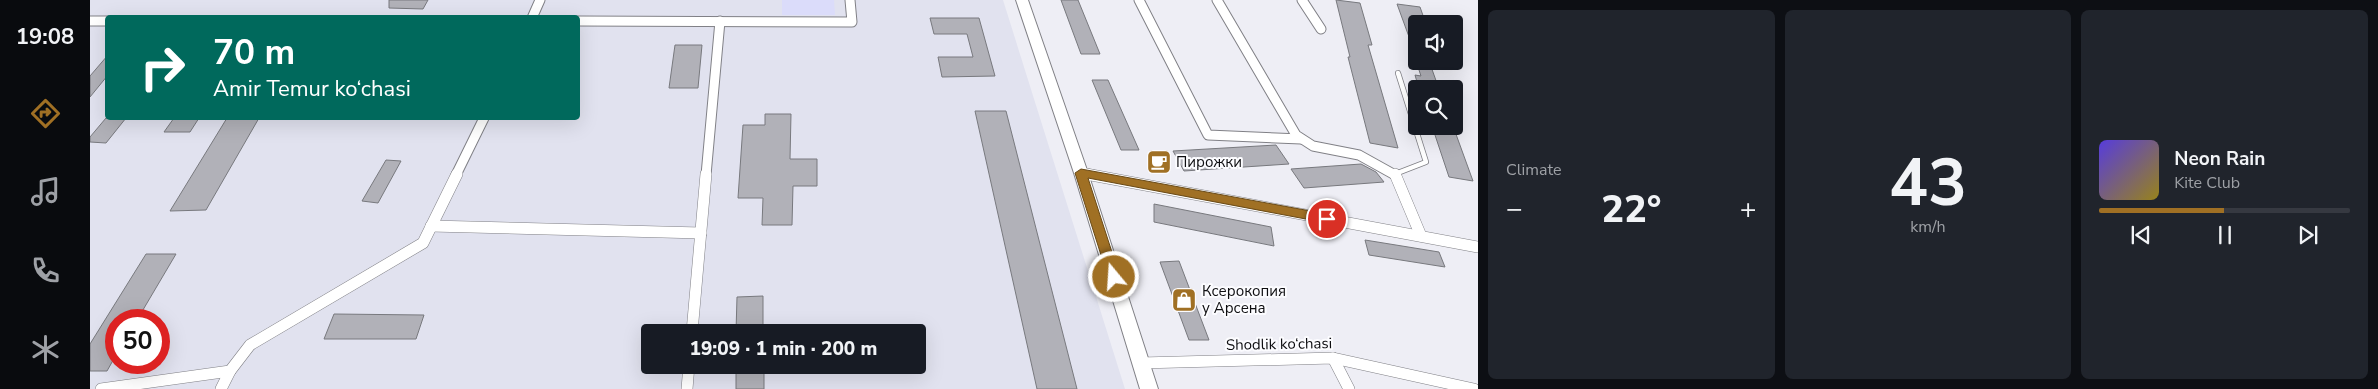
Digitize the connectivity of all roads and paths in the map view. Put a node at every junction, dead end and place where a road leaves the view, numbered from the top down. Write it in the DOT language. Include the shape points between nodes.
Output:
graph roads {
  1 [pos="540,0"];
  2 [pos="850,0"];
  3 [pos="1022,0"];
  4 [pos="1139,0"];
  5 [pos="1217,0"];
  6 [pos="1302,0"];
  7 [pos="533,15"];
  8 [pos="90,21"];
  9 [pos="720,21"];
  10 [pos="105,22"];
  11 [pos="580,22"];
  12 [pos="1321,29"];
  13 [pos="1398,73"];
  14 [pos="483,120"];
  15 [pos="1301,139"];
  16 [pos="1081,173"];
  17 [pos="1395,174"];
  18 [pos="431,226"];
  19 [pos="701,233"];
  20 [pos="1421,236"];
  21 [pos="1478,247"];
  22 [pos="693,324"];
  23 [pos="1333,358"];
  24 [pos="1141,363"];
  25 [pos="230,370"];
  26 [pos="688,374"];
  27 [pos="101,389"];
  28 [pos="221,389"];
  29 [pos="687,389"];
  30 [pos="1150,389"];
  31 [pos="1349,389"];
  32 [pos="1474,389"];
  1 -- 7 [label="street"];
  2 -- 9 [label="street" via="852,22"];
  3 -- 16 [label="main road"];
  4 -- 15 [label="street" via="1208,135"];
  5 -- 15 [label="street"];
  6 -- 12 [label="street"];
  8 -- 10 [label="street"];
  9 -- 11 [label="street"];
  9 -- 19 [label="street"];
  13 -- 17 [label="lane" via="1426,162"];
  14 -- 18 [label="street"];
  15 -- 17 [label="street" via="1313,146 1359,155"];
  16 -- 20 [label="street"];
  16 -- 24 [label="main road"];
  17 -- 20 [label="street"];
  18 -- 19 [label="street"];
  18 -- 25 [label="street" via="423,243 250,345"];
  19 -- 22 [label="street"];
  20 -- 21 [label="street"];
  23 -- 24 [label="street, Shodlik ko‘chasi"];
  23 -- 31 [label="street"];
  23 -- 32 [label="street, Shodlik ko‘chasi"];
  24 -- 30 [label="main road"];
  25 -- 27 [label="street"];
  25 -- 28 [label="street"];
  26 -- 29 [label="street"];
}
